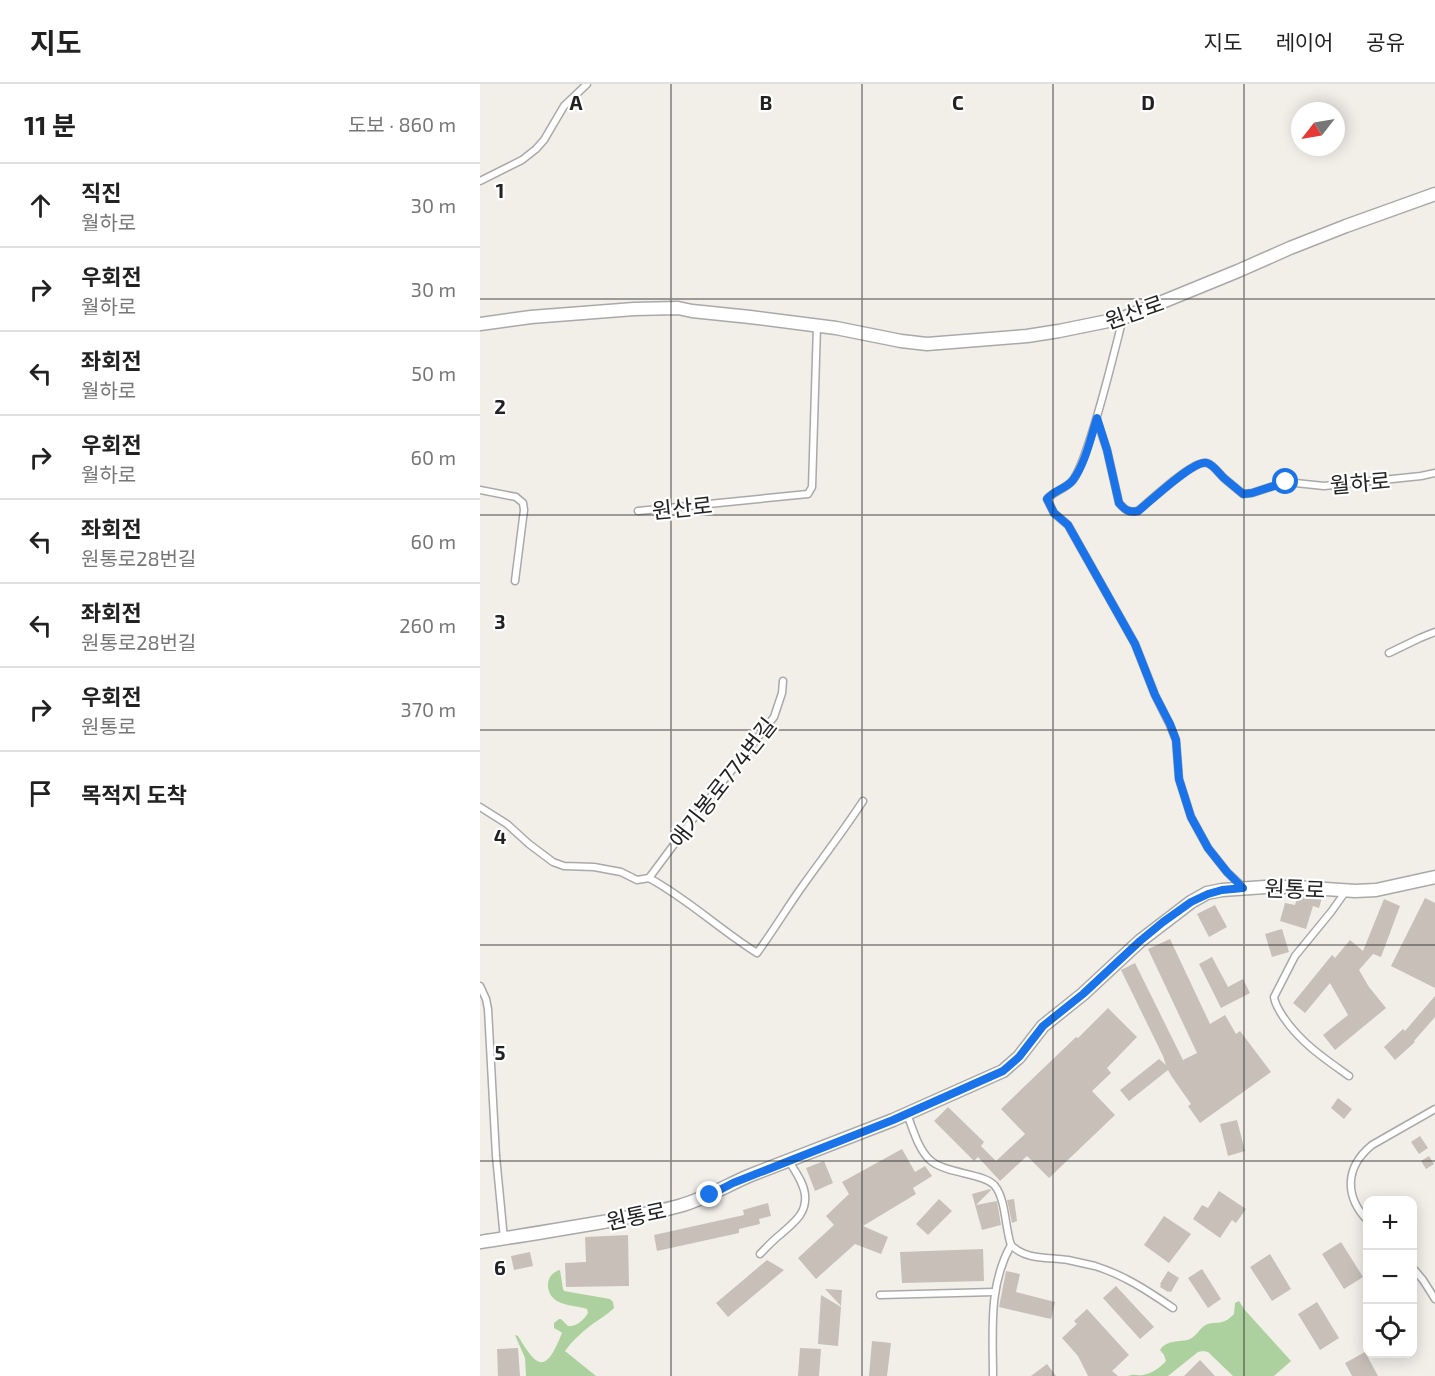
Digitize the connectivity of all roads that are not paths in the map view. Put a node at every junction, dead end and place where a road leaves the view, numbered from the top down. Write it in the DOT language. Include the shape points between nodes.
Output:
graph roads {
  1 [pos="587,84"];
  2 [pos="480,181"];
  3 [pos="1435,194"];
  4 [pos="1123,318"];
  5 [pos="480,324"];
  6 [pos="817,326"];
  7 [pos="1097,418"];
  8 [pos="1435,473"];
  9 [pos="480,490"];
  10 [pos="638,512"];
  11 [pos="515,581"];
  12 [pos="1435,632"];
  13 [pos="1389,653"];
  14 [pos="783,681"];
  15 [pos="863,801"];
  16 [pos="480,807"];
  17 [pos="649,878"];
  18 [pos="1435,878"];
  19 [pos="1243,888"];
  20 [pos="1346,890"];
  21 [pos="480,986"];
  22 [pos="1349,1076"];
  23 [pos="1435,1109"];
  24 [pos="907,1114"];
  25 [pos="789,1161"];
  26 [pos="1363,1214"];
  27 [pos="504,1239"];
  28 [pos="480,1242"];
  29 [pos="1011,1245"];
  30 [pos="760,1254"];
  31 [pos="1417,1272"];
  32 [pos="994,1292"];
  33 [pos="879,1295"];
  34 [pos="1435,1299"];
  35 [pos="1173,1308"];
  36 [pos="993,1376"];
  1 -- 2 [label="lane" via="564,106 537,149"];
  3 -- 4 [label="street, 원산로" via="1290,248"];
  4 -- 6 [label="street, 원산로" via="1027,336 927,344"];
  4 -- 7 [label="lane"];
  5 -- 6 [label="street, 원산로" via="678,308"];
  6 -- 10 [label="lane, 원산로" via="812,487 808,494"];
  7 -- 8 [label="lane, 월하로" via="1119,503 1131,512 1138,511 1200,463 1213,467 1243,494 1286,482 1324,486"];
  7 -- 19 [label="lane" via="1073,480 1047,499 1054,513 1068,525 1135,644 1176,740 1179,779 1196,826 1208,848"];
  9 -- 11 [label="lane" via="516,497 523,503"];
  12 -- 13 [label="lane"];
  14 -- 17 [label="lane, 애기봉로774번길" via="774,717"];
  15 -- 17 [label="lane" via="758,953"];
  16 -- 17 [label="lane" via="553,862 621,872 637,880"];
  18 -- 20 [label="street, 원통로" via="1376,890"];
  19 -- 20 [label="street, 원통로" via="1296,886"];
  19 -- 24 [label="street, 원통로" via="1208,894 1163,922 1043,1026 1003,1071"];
  20 -- 22 [label="lane, 원통로" via="1295,956 1274,997 1297,1035"];
  21 -- 27 [label="lane" via="488,1009"];
  23 -- 26 [label="lane" via="1372,1145 1357,1160 1351,1179"];
  24 -- 25 [label="street, 원통로"];
  24 -- 29 [label="lane" via="931,1161 994,1184"];
  25 -- 27 [label="street, 원통로" via="680,1206"];
  25 -- 30 [label="lane" via="800,1179 805,1204 797,1220"];
  27 -- 28 [label="street, 원통로"];
  29 -- 32 [label="lane"];
  29 -- 35 [label="lane" via="1027,1255 1068,1260 1120,1275"];
  31 -- 34 [label="lane"];
  32 -- 33 [label="lane"];
  32 -- 36 [label="lane"];
}
